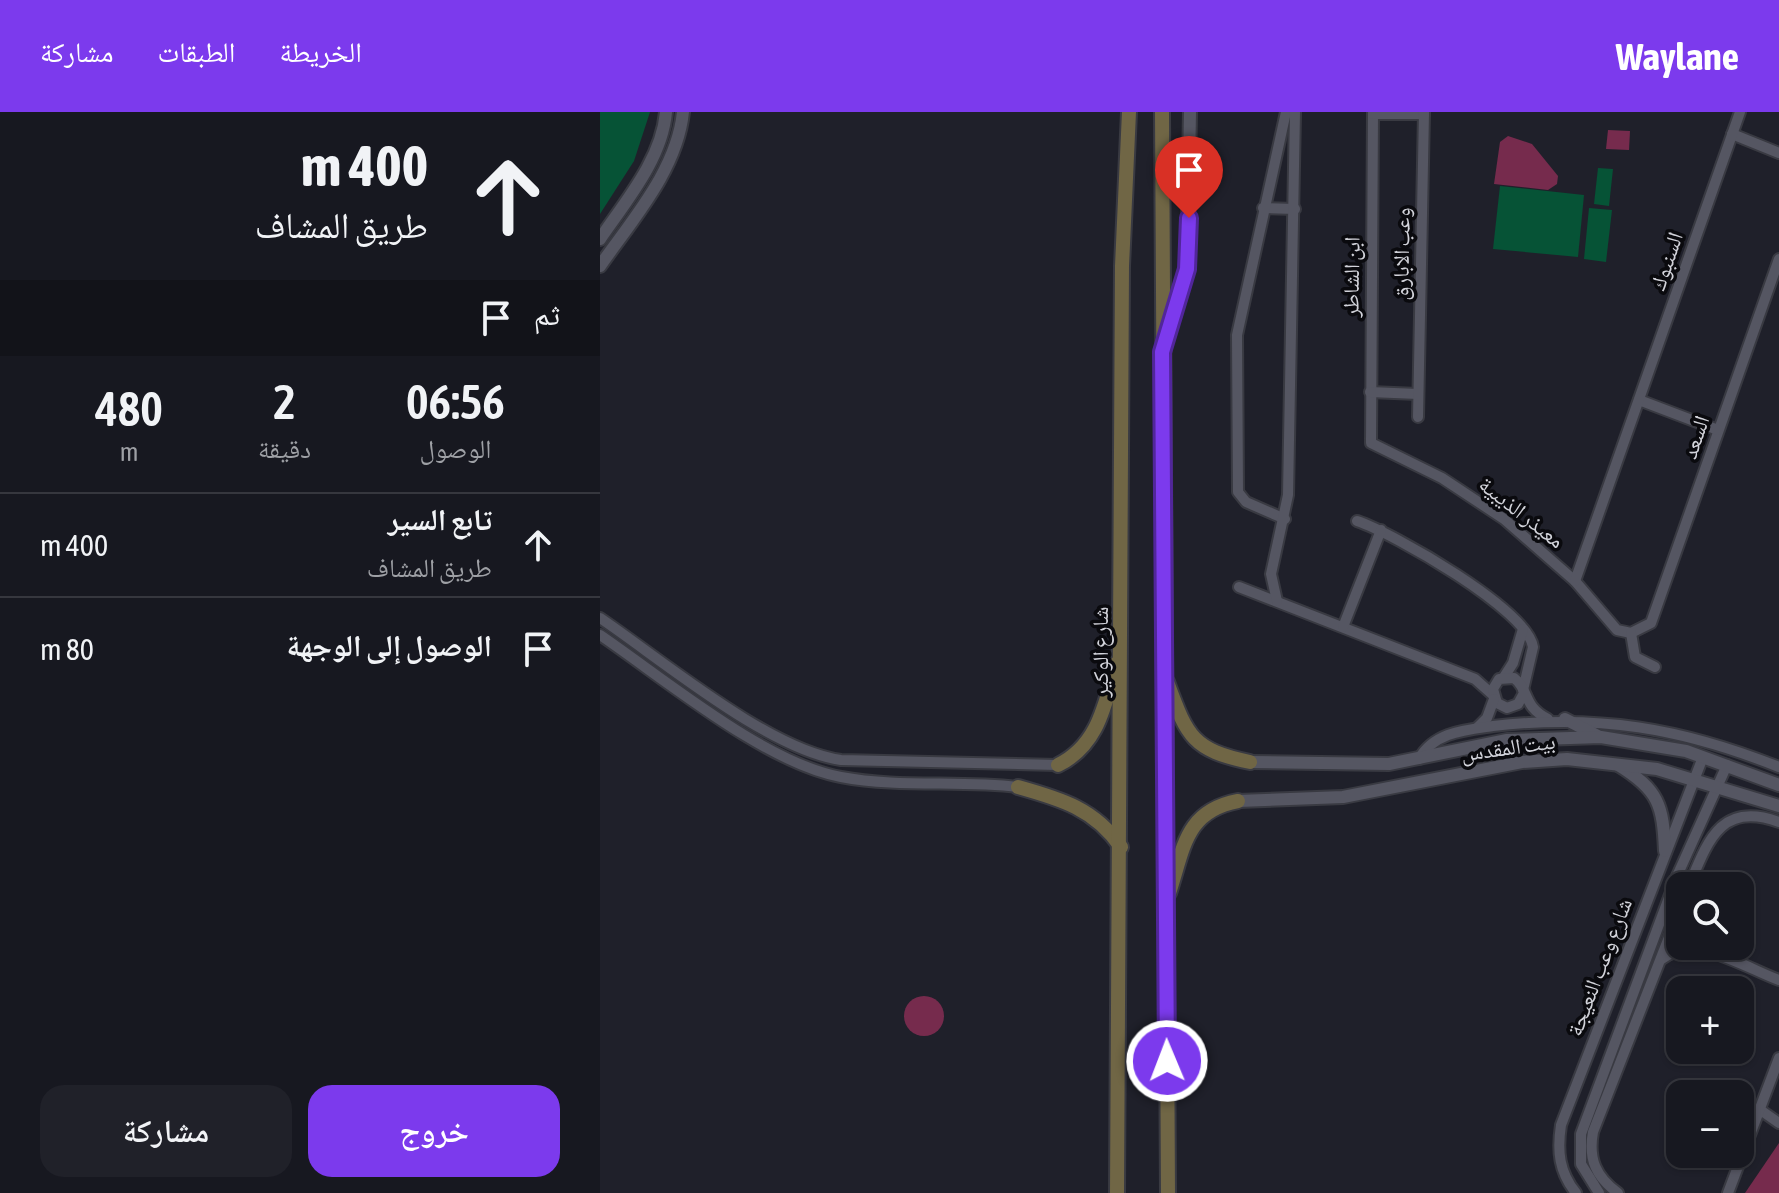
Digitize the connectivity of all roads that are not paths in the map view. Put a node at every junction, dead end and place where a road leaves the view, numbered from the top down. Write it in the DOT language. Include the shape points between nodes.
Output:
graph roads {
  1 [pos="666,112"];
  2 [pos="683,112"];
  3 [pos="1129,112"];
  4 [pos="1162,112"];
  5 [pos="1190,112"];
  6 [pos="1286,112"];
  7 [pos="1295,112"];
  8 [pos="1740,112"];
  9 [pos="1373,113"];
  10 [pos="1424,113"];
  11 [pos="1732,134"];
  12 [pos="1779,153"];
  13 [pos="1263,208"];
  14 [pos="1295,209"];
  15 [pos="600,239"];
  16 [pos="1779,259"];
  17 [pos="600,266"];
  18 [pos="1162,352"];
  19 [pos="1370,392"];
  20 [pos="1418,394"];
  21 [pos="1639,400"];
  22 [pos="1418,417"];
  23 [pos="1718,430"];
  24 [pos="1371,443"];
  25 [pos="1285,519"];
  26 [pos="1357,521"];
  27 [pos="1381,530"];
  28 [pos="1575,581"];
  29 [pos="1239,587"];
  30 [pos="1277,601"];
  31 [pos="600,618"];
  32 [pos="1343,627"];
  33 [pos="1523,629"];
  34 [pos="1631,633"];
  35 [pos="600,635"];
  36 [pos="1121,647"];
  37 [pos="1655,667"];
  38 [pos="1164,674"];
  39 [pos="1502,678"];
  40 [pos="1475,679"];
  41 [pos="1523,692"];
  42 [pos="1493,697"];
  43 [pos="1550,719"];
  44 [pos="1565,719"];
  45 [pos="1477,728"];
  46 [pos="1601,737"];
  47 [pos="1703,757"];
  48 [pos="1419,759"];
  49 [pos="868,761"];
  50 [pos="1250,762"];
  51 [pos="1612,762"];
  52 [pos="1058,765"];
  53 [pos="1727,765"];
  54 [pos="1779,767"];
  55 [pos="1694,777"];
  56 [pos="868,780"];
  57 [pos="1718,785"];
  58 [pos="1779,785"];
  59 [pos="1018,787"];
  60 [pos="1238,801"];
  61 [pos="1779,806"];
  62 [pos="1779,822"];
  63 [pos="1122,847"];
  64 [pos="1665,851"];
  65 [pos="1695,872"];
  66 [pos="1165,905"];
  67 [pos="1666,946"];
  68 [pos="1666,957"];
  69 [pos="1726,960"];
  70 [pos="1660,961"];
  71 [pos="1779,980"];
  72 [pos="1779,1058"];
  73 [pos="1759,1109"];
  74 [pos="1779,1123"];
  75 [pos="1117,1176"];
  76 [pos="1117,1193"];
  77 [pos="1124,1193"];
  78 [pos="1168,1193"];
  79 [pos="1576,1193"];
  80 [pos="1599,1193"];
  81 [pos="1618,1193"];
  82 [pos="1728,1193"];
  1 -- 15 [label="street" via="661,141 647,168"];
  2 -- 17 [label="street" via="676,146 661,176"];
  3 -- 36 [label="main road, شارع الوكير" via="1122,266"];
  4 -- 18 [label="main road"];
  5 -- 18 [label="street" via="1187,269"];
  6 -- 13 [label="street"];
  7 -- 14 [label="street"];
  8 -- 11 [label="street, السنبوك"];
  9 -- 10 [label="street, وعب الابارق"];
  9 -- 19 [label="street, ابن الشاطر"];
  10 -- 20 [label="street, وعب الابارق"];
  11 -- 12 [label="street"];
  11 -- 21 [label="street, السنبوك"];
  13 -- 14 [label="street"];
  13 -- 25 [label="street" via="1237,335 1238,492 1246,502"];
  14 -- 25 [label="street"];
  16 -- 23 [label="street, السعد"];
  18 -- 38 [label="main road"];
  19 -- 20 [label="street"];
  19 -- 24 [label="street, ابن الشاطر"];
  20 -- 22 [label="street, وعب الابارق"];
  21 -- 23 [label="street"];
  21 -- 28 [label="street, السنبوك"];
  23 -- 34 [label="street, السعد" via="1647,627"];
  24 -- 28 [label="street, معيذر الذيبية" via="1471,496"];
  25 -- 30 [label="street" via="1271,561"];
  26 -- 27 [label="street"];
  27 -- 32 [label="street"];
  27 -- 33 [label="street" via="1460,577"];
  28 -- 34 [label="street, معيذر الذيبية" via="1617,630"];
  29 -- 30 [label="street"];
  30 -- 32 [label="street"];
  31 -- 49 [label="street" via="769,734 830,759"];
  32 -- 40 [label="street"];
  33 -- 39 [label="street"];
  33 -- 41 [label="street" via="1533,641"];
  34 -- 37 [label="street, معيذر الذيبية" via="1635,657"];
  35 -- 56 [label="street" via="767,749 825,773"];
  36 -- 52 [label="main road" via="1095,732"];
  36 -- 63 [label="main road, شارع الوكير"];
  38 -- 50 [label="main road" via="1194,740 1211,753"];
  38 -- 66 [label="main road"];
  39 -- 40 [label="street"];
  39 -- 41 [label="street" via="1514,678"];
  39 -- 42 [label="street"];
  40 -- 42 [label="street"];
  41 -- 42 [label="street" via="1518,704 1507,708"];
  41 -- 43 [label="street, بيت المقدس" via="1537,712"];
  42 -- 45 [label="street, بيت المقدس" via="1490,712"];
  43 -- 44 [label="street, بيت المقدس"];
  43 -- 45 [label="street, بيت المقدس"];
  44 -- 46 [label="street"];
  44 -- 54 [label="street, بيت المقدس" via="1667,730"];
  45 -- 48 [label="street, بيت المقدس" via="1438,738"];
  46 -- 47 [label="street, بيت المقدس" via="1653,743"];
  46 -- 48 [label="street, بيت المقدس" via="1507,740"];
  47 -- 53 [label="street, بيت المقدس"];
  47 -- 55 [label="street, شارع وعب النعيجة"];
  48 -- 50 [label="street, بيت المقدس" via="1373,765"];
  49 -- 52 [label="street"];
  49 -- 56 [label="street"];
  51 -- 55 [label="street, بيت المقدس"];
  51 -- 60 [label="street, بيت المقدس" via="1522,762 1363,795"];
  51 -- 64 [label="street" via="1641,779 1655,796 1664,820"];
  53 -- 57 [label="street, شارع وعب النعيجة"];
  53 -- 58 [label="street, بيت المقدس"];
  55 -- 57 [label="street, بيت المقدس"];
  55 -- 64 [label="street, شارع وعب النعيجة"];
  56 -- 59 [label="street"];
  57 -- 61 [label="street, بيت المقدس"];
  57 -- 80 [label="street, شارع وعب النعيجة" via="1672,888 1581,1134 1581,1164"];
  59 -- 63 [label="main road" via="1082,808"];
  60 -- 66 [label="main road" via="1212,807 1193,826"];
  62 -- 65 [label="street" via="1752,815 1730,821 1708,842"];
  63 -- 75 [label="main road, شارع الوكير"];
  64 -- 79 [label="street, شارع وعب النعيجة" via="1561,1125 1559,1160"];
  66 -- 78 [label="main road"];
  67 -- 70 [label="street"];
  68 -- 70 [label="street"];
  69 -- 71 [label="street"];
  70 -- 81 [label="street" via="1591,1141 1595,1168"];
  72 -- 73 [label="street"];
  73 -- 74 [label="street"];
  73 -- 82 [label="street"];
  75 -- 76 [label="main road, شارع الوكير"];
  75 -- 77 [label="main road"];
}
